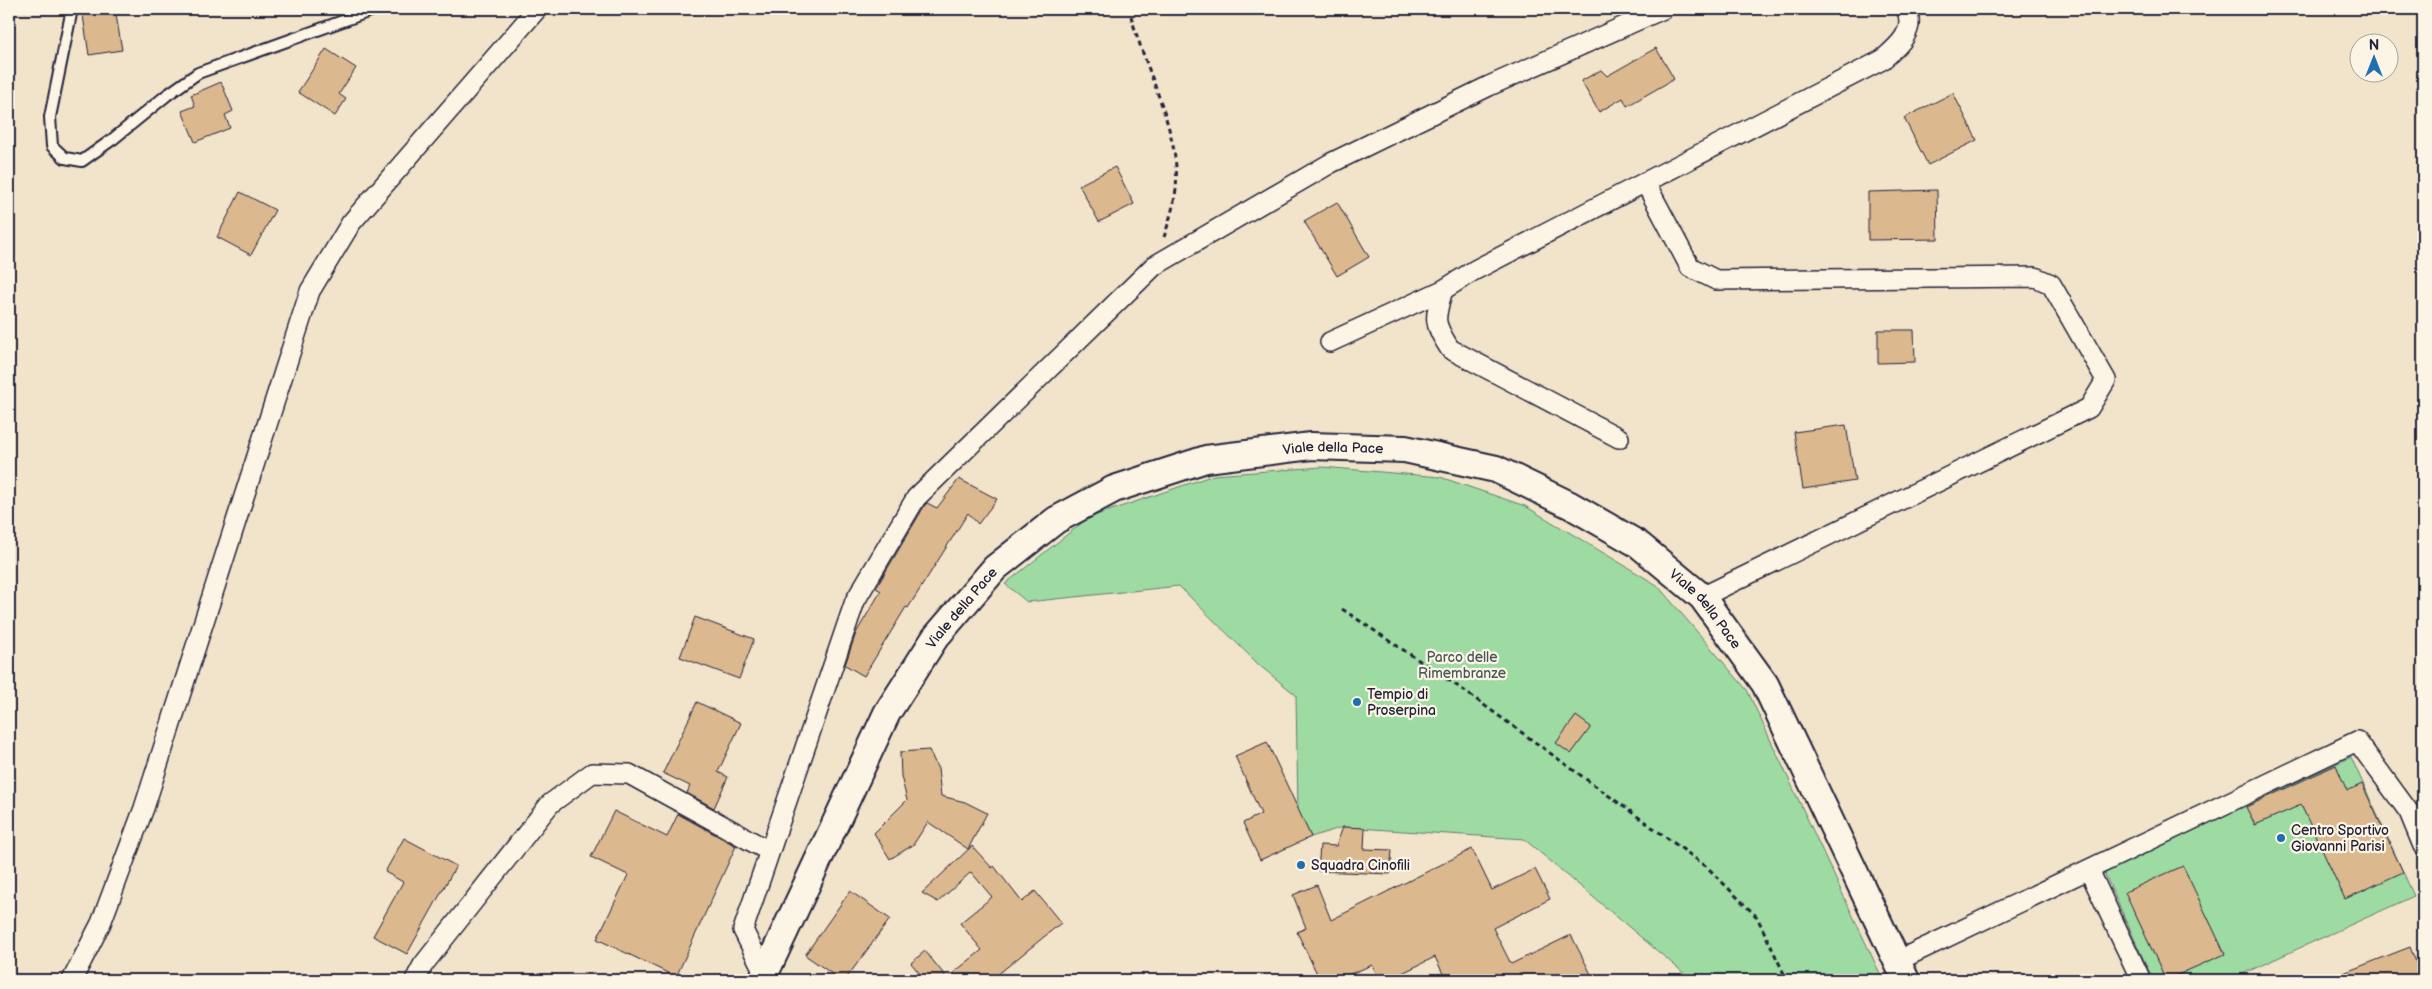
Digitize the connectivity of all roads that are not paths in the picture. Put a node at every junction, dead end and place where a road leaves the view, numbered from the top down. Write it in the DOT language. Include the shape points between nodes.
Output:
graph roads {
  1 [pos="72,9"];
  2 [pos="376,9"];
  3 [pos="537,9"];
  4 [pos="1663,9"];
  5 [pos="1906,9"];
  6 [pos="1645,182"];
  7 [pos="1443,290"];
  8 [pos="1330,342"];
  9 [pos="1619,438"];
  10 [pos="1702,597"];
  11 [pos="2423,846"];
  12 [pos="769,851"];
  13 [pos="2089,870"];
  14 [pos="1901,971"];
  15 [pos="764,977"];
  16 [pos="72,980"];
  17 [pos="415,980"];
  18 [pos="2141,980"];
  1 -- 2 [label="lane" via="50,117 52,146 65,158 82,161 198,73"];
  3 -- 16 [label="street" via="351,223 310,291 144,808 101,924"];
  4 -- 12 [label="street" via="1489,86 1331,163 1154,266 916,498 855,601"];
  5 -- 6 [label="street" via="1909,16 1906,39 1882,60"];
  6 -- 7 [label="street" via="1475,270"];
  6 -- 10 [label="street" via="1690,267 1716,280 2035,277 2051,284 2106,380 2089,408"];
  7 -- 8 [label="street"];
  7 -- 9 [label="street" via="1435,315 1438,328 1450,349"];
  10 -- 14 [label="main road, Viale della Pace" via="1765,684"];
  10 -- 15 [label="main road, Viale della Pace" via="1638,544 1570,505 1496,469 1405,449 1311,446 1206,459 1114,489 1056,520 995,568 935,638 887,713"];
  11 -- 13 [label="street" via="2409,812 2358,741"];
  12 -- 15 [label="street" via="743,930"];
  12 -- 17 [label="street" via="629,774 592,773 550,804 423,965"];
  13 -- 14 [label="street"];
  13 -- 18 [label="street"];
}
